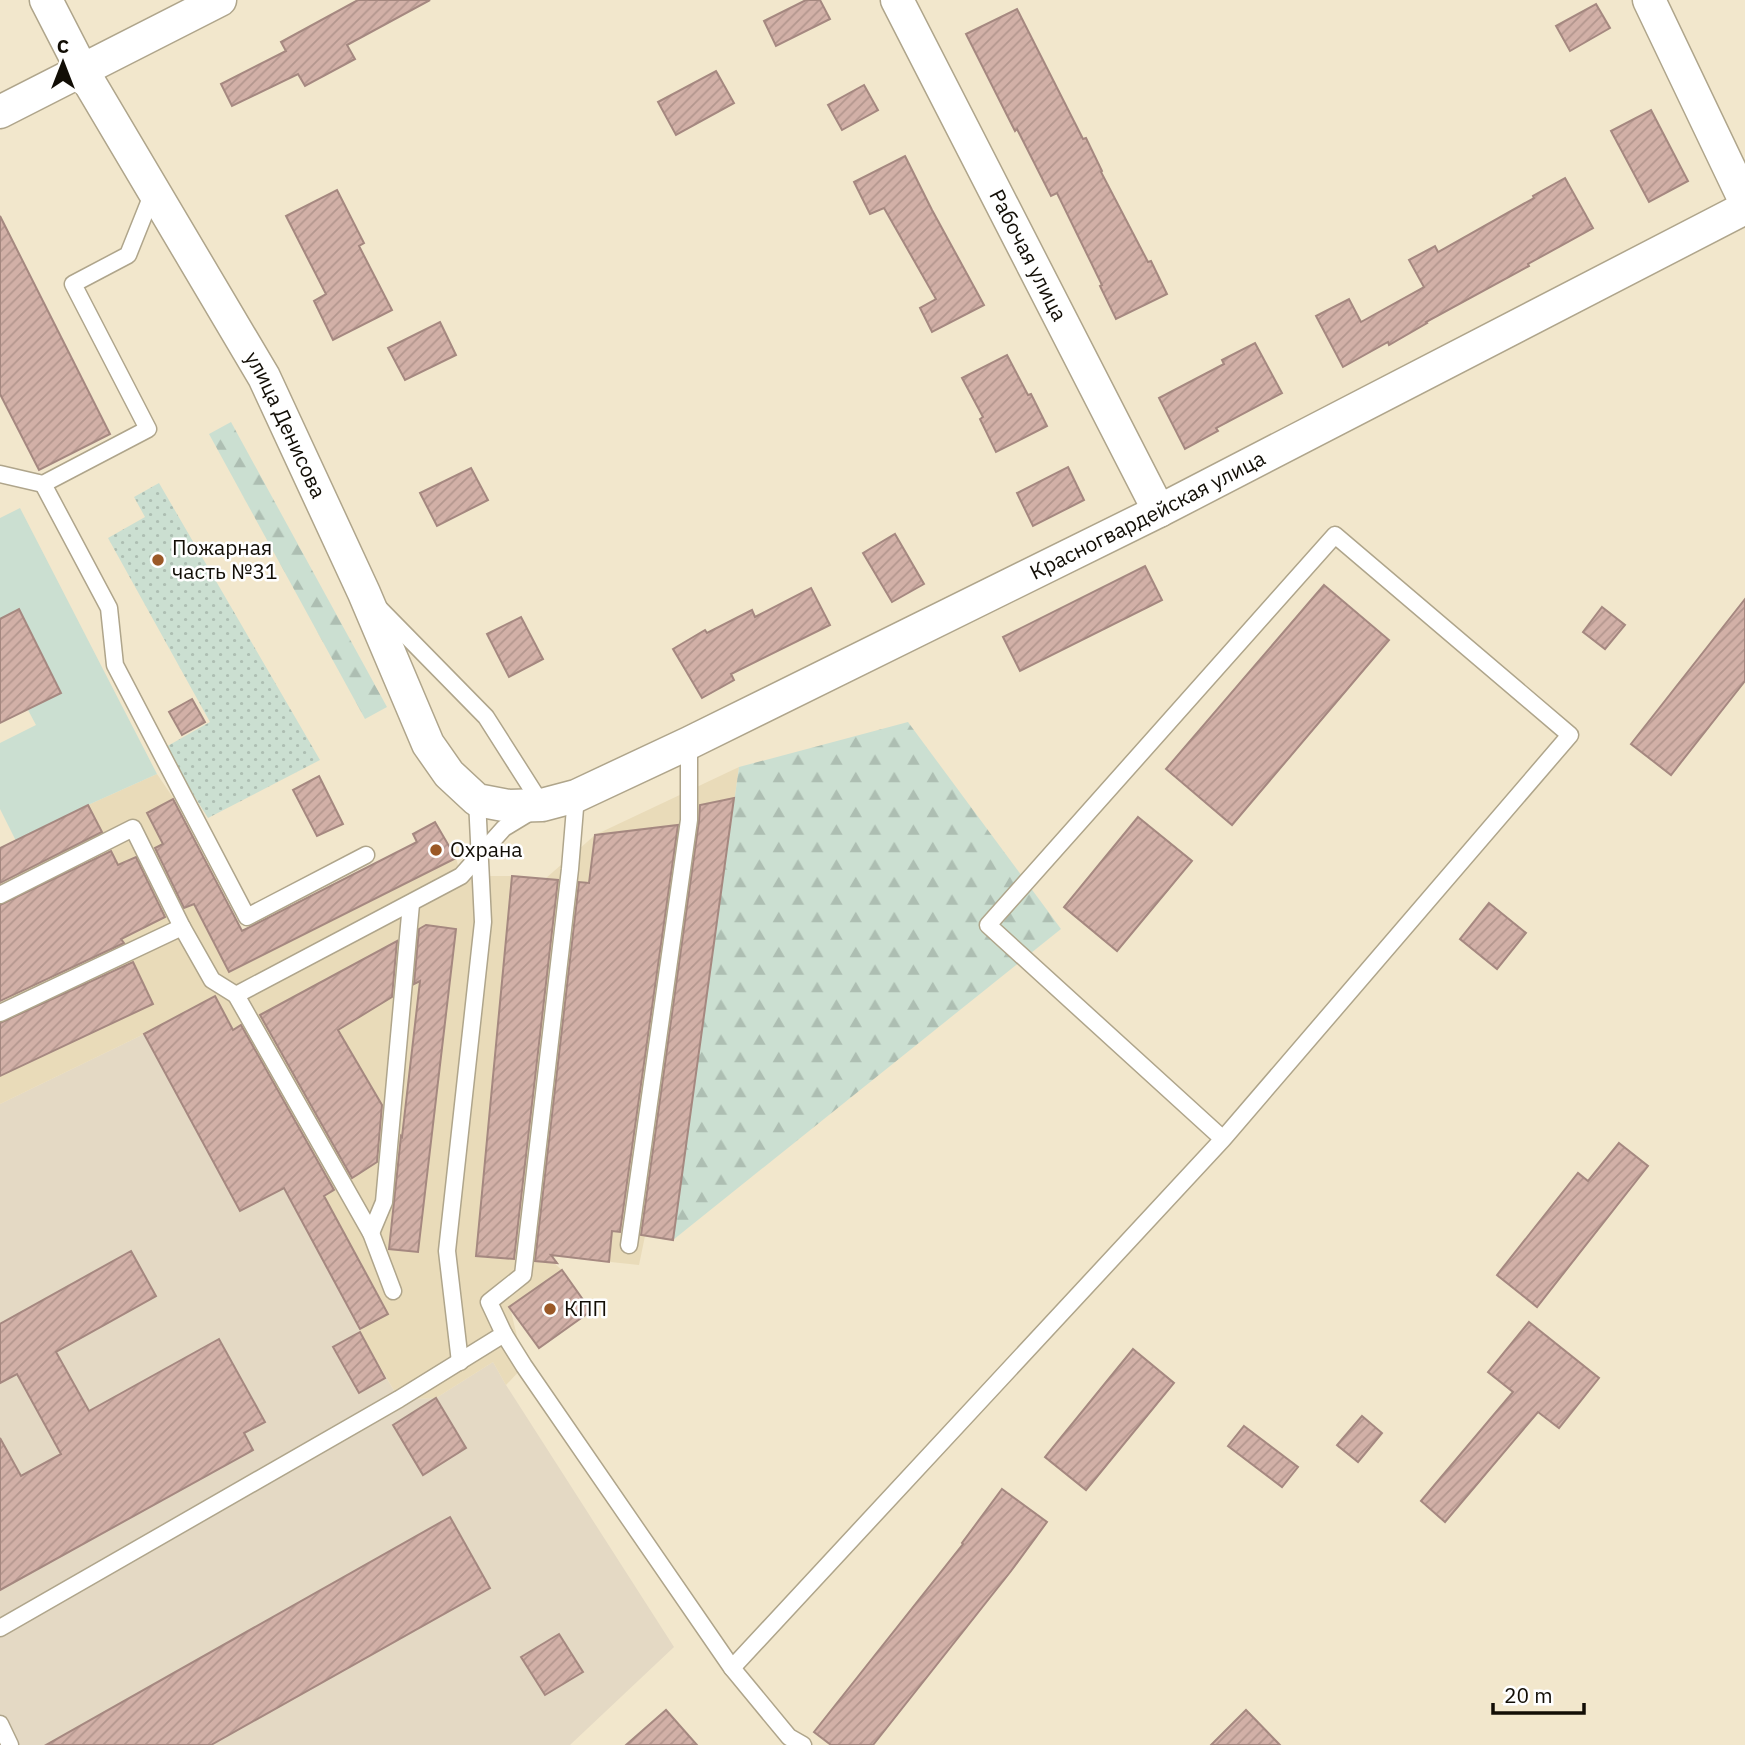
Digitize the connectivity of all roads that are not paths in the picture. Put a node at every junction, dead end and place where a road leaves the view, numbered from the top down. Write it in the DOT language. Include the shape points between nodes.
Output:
graph roads {
  1 [pos="46,0"];
  2 [pos="220,0"];
  3 [pos="897,0"];
  4 [pos="1649,0"];
  5 [pos="82,70"];
  6 [pos="0,112"];
  7 [pos="154,190"];
  8 [pos="1745,201"];
  9 [pos="1745,208"];
  10 [pos="0,474"];
  11 [pos="43,484"];
  12 [pos="1159,511"];
  13 [pos="364,593"];
  14 [pos="689,743"];
  15 [pos="576,796"];
  16 [pos="477,800"];
  17 [pos="542,805"];
  18 [pos="480,853"];
  19 [pos="366,855"];
  20 [pos="0,895"];
  21 [pos="411,904"];
  22 [pos="182,927"];
  23 [pos="236,995"];
  24 [pos="0,1013"];
  25 [pos="1223,1139"];
  26 [pos="372,1233"];
  27 [pos="629,1245"];
  28 [pos="393,1291"];
  29 [pos="504,1335"];
  30 [pos="460,1362"];
  31 [pos="0,1628"];
  32 [pos="732,1668"];
  33 [pos="0,1724"];
  34 [pos="10,1745"];
  35 [pos="803,1745"];
  1 -- 5 [label="street, улица Денисова"];
  2 -- 5 [label="street"];
  3 -- 12 [label="street, Рабочая улица"];
  4 -- 8 [label="street"];
  5 -- 6 [label="street"];
  5 -- 7 [label="street, улица Денисова"];
  7 -- 11 [label="lane" via="128,255 73,284 148,429"];
  7 -- 13 [label="street, улица Денисова" via="264,377"];
  9 -- 12 [label="street, Красногвардейская улица"];
  10 -- 11 [label="lane"];
  11 -- 19 [label="lane" via="110,608 114,665 247,917"];
  12 -- 14 [label="street, Красногвардейская улица"];
  13 -- 16 [label="street, улица Денисова" via="428,744 449,774"];
  13 -- 17 [label="lane" via="486,718"];
  14 -- 15 [label="street, Красногвардейская улица"];
  14 -- 27 [label="lane" via="689,820"];
  15 -- 17 [label="street, Красногвардейская улица"];
  15 -- 29 [label="lane" via="523,1275 489,1302"];
  16 -- 17 [label="street" via="509,806"];
  16 -- 18 [label="lane"];
  17 -- 18 [label="lane" via="504,828"];
  18 -- 21 [label="lane" via="461,876"];
  18 -- 30 [label="lane" via="483,922 447,1251"];
  20 -- 22 [label="lane" via="133,828"];
  21 -- 23 [label="lane"];
  21 -- 26 [label="lane" via="384,1202"];
  22 -- 23 [label="lane" via="212,980"];
  22 -- 24 [label="lane"];
  23 -- 26 [label="lane"];
  25 -- 25 [label="lane" via="1570,735 1335,535 988,925"];
  25 -- 32 [label="lane"];
  26 -- 28 [label="lane"];
  29 -- 30 [label="lane"];
  29 -- 32 [label="lane"];
  30 -- 31 [label="lane"];
  32 -- 35 [label="lane" via="789,1737"];
  33 -- 34 [label="lane"];
}
